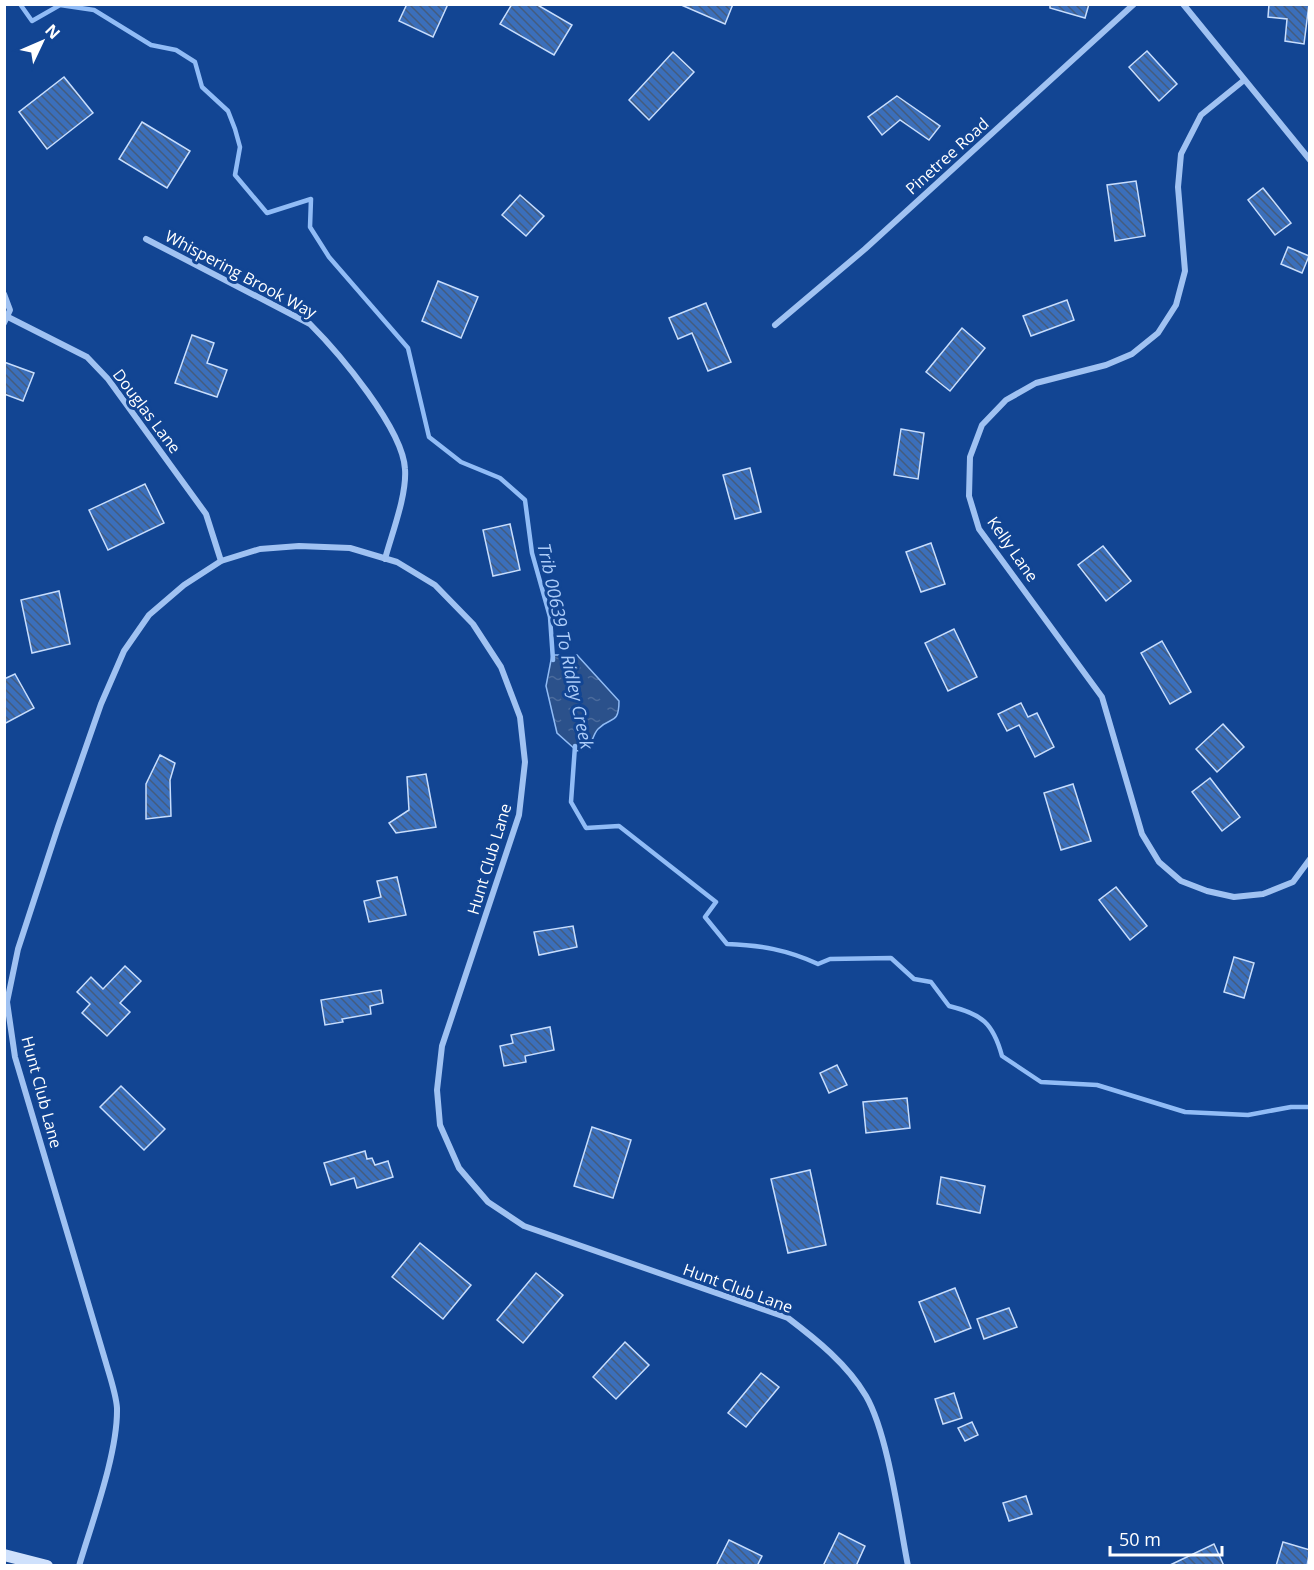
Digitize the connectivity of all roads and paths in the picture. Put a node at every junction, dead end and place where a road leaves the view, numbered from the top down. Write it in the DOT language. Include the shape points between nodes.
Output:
graph roads {
  1 [pos="1134,4"];
  2 [pos="1183,4"];
  3 [pos="1243,81"];
  4 [pos="1310,160"];
  5 [pos="146,239"];
  6 [pos="4,294"];
  7 [pos="6,320"];
  8 [pos="775,326"];
  9 [pos="385,559"];
  10 [pos="221,561"];
  11 [pos="1310,860"];
  12 [pos="4,1555"];
  13 [pos="46,1566"];
  14 [pos="79,1566"];
  15 [pos="908,1566"];
  1 -- 8 [label="street, Pinetree Road" via="866,249"];
  2 -- 3 [label="street"];
  3 -- 4 [label="street"];
  3 -- 11 [label="street, Kelly Lane" via="1201,115 1181,154 1178,188 1185,271 1176,305 1158,333 1132,354 1106,365 1036,383 1006,400 982,425 970,458 969,496 979,529 1102,697 1142,834 1159,862 1181,880 1234,897 1263,894 1293,882"];
  5 -- 9 [label="street, Whispering Brook Way" via="310,324 357,380 401,446 405,470"];
  6 -- 7 [label="street, Douglas Lane" via="9,303"];
  7 -- 10 [label="street, Douglas Lane" via="87,357 108,379 206,514"];
  9 -- 10 [label="street, Hunt Club Lane" via="350,548 299,546 260,549"];
  9 -- 15 [label="street, Hunt Club Lane" via="435,585 473,624 501,667 520,717 525,762 519,815 442,1046 437,1090 440,1125 459,1168 488,1202 524,1226 788,1318 817,1340 866,1396 881,1440"];
  10 -- 14 [label="street, Hunt Club Lane" via="149,615 124,651 58,826 18,949 7,1002 15,1057 117,1408 99,1500"];
  12 -- 13 [label="street"];
}
